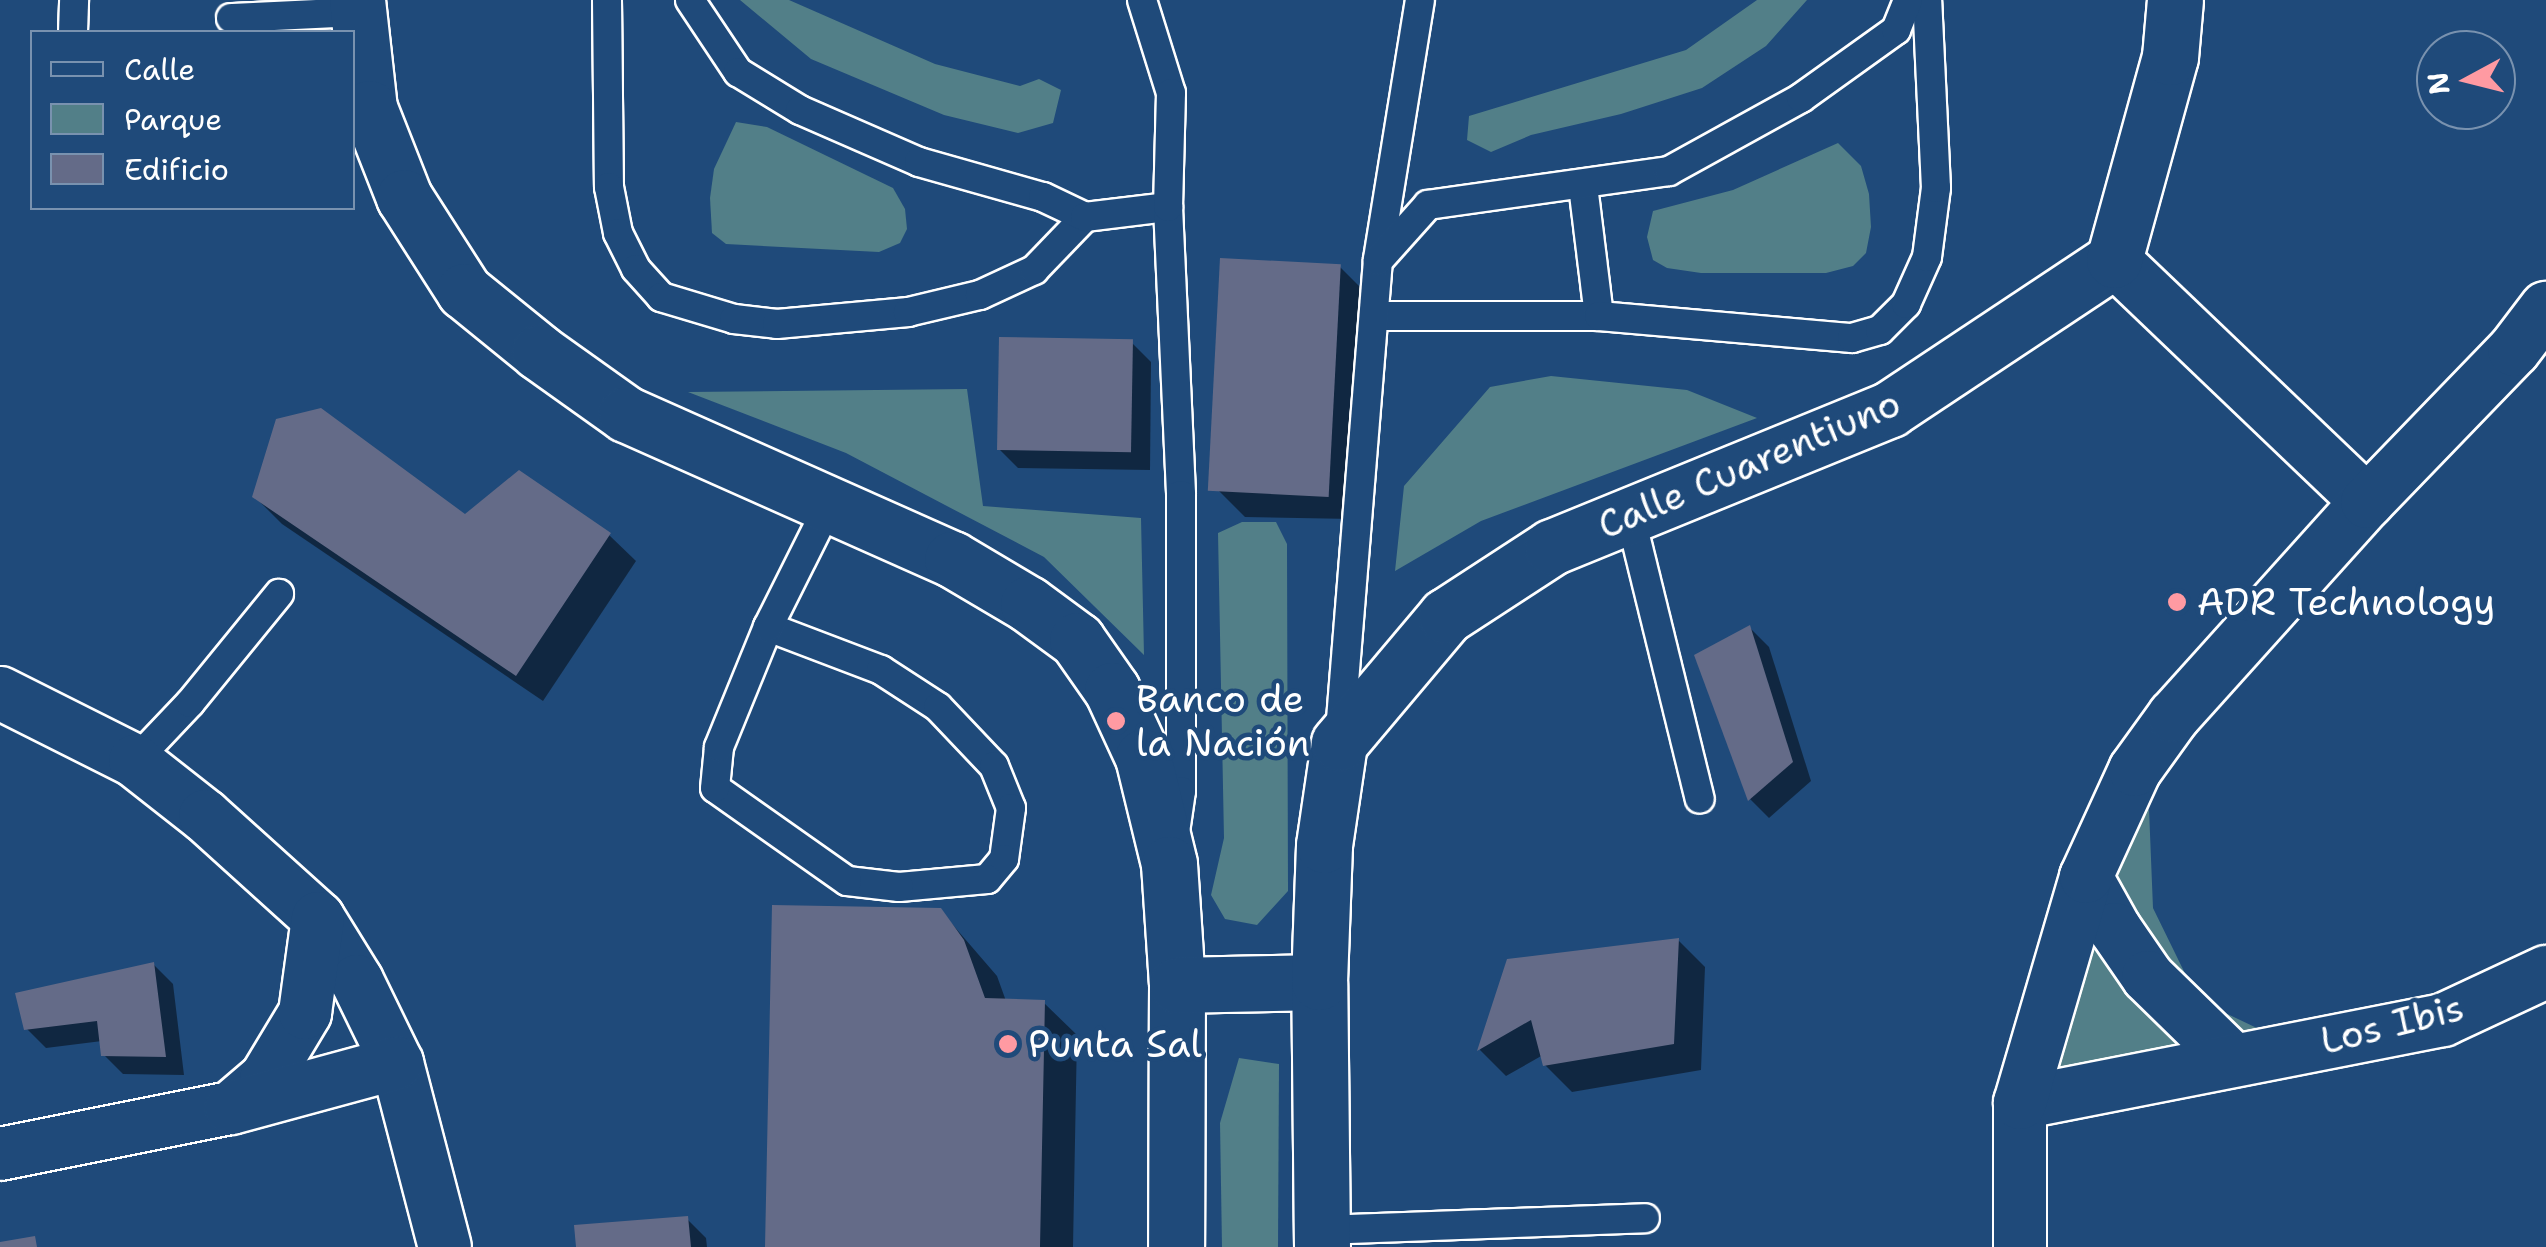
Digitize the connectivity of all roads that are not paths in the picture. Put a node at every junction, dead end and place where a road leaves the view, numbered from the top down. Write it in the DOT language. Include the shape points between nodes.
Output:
graph roads {
  1 [pos="74,0"];
  2 [pos="607,0"];
  3 [pos="690,0"];
  4 [pos="1142,0"];
  5 [pos="1420,0"];
  6 [pos="1908,0"];
  7 [pos="1927,0"];
  8 [pos="2174,0"];
  9 [pos="358,6"];
  10 [pos="231,17"];
  11 [pos="73,30"];
  12 [pos="1583,186"];
  13 [pos="1168,207"];
  14 [pos="1085,216"];
  15 [pos="2114,260"];
  16 [pos="1378,261"];
  17 [pos="2546,308"];
  18 [pos="1374,316"];
  19 [pos="1599,316"];
  20 [pos="2367,502"];
  21 [pos="829,505"];
  22 [pos="1630,515"];
  23 [pos="278,594"];
  24 [pos="768,627"];
  25 [pos="0,693"];
  26 [pos="1339,743"];
  27 [pos="135,760"];
  28 [pos="1700,799"];
  29 [pos="1169,864"];
  30 [pos="2086,877"];
  31 [pos="318,918"];
  32 [pos="2546,972"];
  33 [pos="1319,982"];
  34 [pos="1177,986"];
  35 [pos="2233,1060"];
  36 [pos="397,1063"];
  37 [pos="2020,1104"];
  38 [pos="231,1108"];
  39 [pos="0,1154"];
  40 [pos="1645,1218"];
  41 [pos="1322,1239"];
  42 [pos="444,1247"];
  43 [pos="1176,1247"];
  44 [pos="2020,1247"];
  1 -- 11 [label="lane"];
  2 -- 14 [label="lane" via="609,187 618,233 636,269 662,297 734,320 777,324 908,312 980,295 1034,270"];
  3 -- 14 [label="lane" via="738,72 800,110 919,162"];
  4 -- 13 [label="lane" via="1171,93"];
  5 -- 16 [label="lane"];
  6 -- 12 [label="lane" via="1896,30 1801,98 1669,171"];
  7 -- 19 [label="lane" via="1936,188 1928,257 1906,304 1880,330 1852,338"];
  8 -- 15 [label="street" via="2170,57"];
  9 -- 10 [label="lane"];
  9 -- 21 [label="street" via="369,108 404,197 464,291 626,414"];
  12 -- 16 [label="lane" via="1428,205"];
  12 -- 19 [label="lane"];
  13 -- 14 [label="lane"];
  13 -- 29 [label="lane" via="1181,495 1181,791"];
  15 -- 20 [label="street"];
  15 -- 22 [label="street, Calle Cuarentiuno" via="1890,409"];
  16 -- 18 [label="lane"];
  17 -- 20 [label="street"];
  18 -- 19 [label="lane"];
  18 -- 26 [label="lane"];
  20 -- 30 [label="street" via="2174,716 2135,770"];
  21 -- 24 [label="lane"];
  21 -- 29 [label="street" via="952,559 1077,640 1112,690 1143,757"];
  22 -- 26 [label="street, Calle Cuarentiuno" via="1552,548 1446,616"];
  22 -- 28 [label="lane"];
  23 -- 27 [label="lane"];
  24 -- 24 [label="lane" via="719,747 715,788 847,881 899,887 987,880 1004,859 1011,808 994,766 938,707 880,670"];
  25 -- 27 [label="street"];
  26 -- 33 [label="street" via="1324,845"];
  27 -- 31 [label="street"];
  29 -- 34 [label="street"];
  30 -- 35 [label="street" via="2148,977"];
  30 -- 37 [label="street"];
  31 -- 36 [label="street"];
  31 -- 38 [label="street" via="305,1013 266,1078"];
  32 -- 35 [label="street, Los Ibis" via="2444,1020"];
  33 -- 34 [label="street"];
  33 -- 41 [label="street"];
  34 -- 43 [label="street"];
  35 -- 37 [label="street, Los Ibis"];
  36 -- 38 [label="street"];
  36 -- 42 [label="street"];
  37 -- 44 [label="street"];
  38 -- 39 [label="street"];
  40 -- 41 [label="lane"];
}
